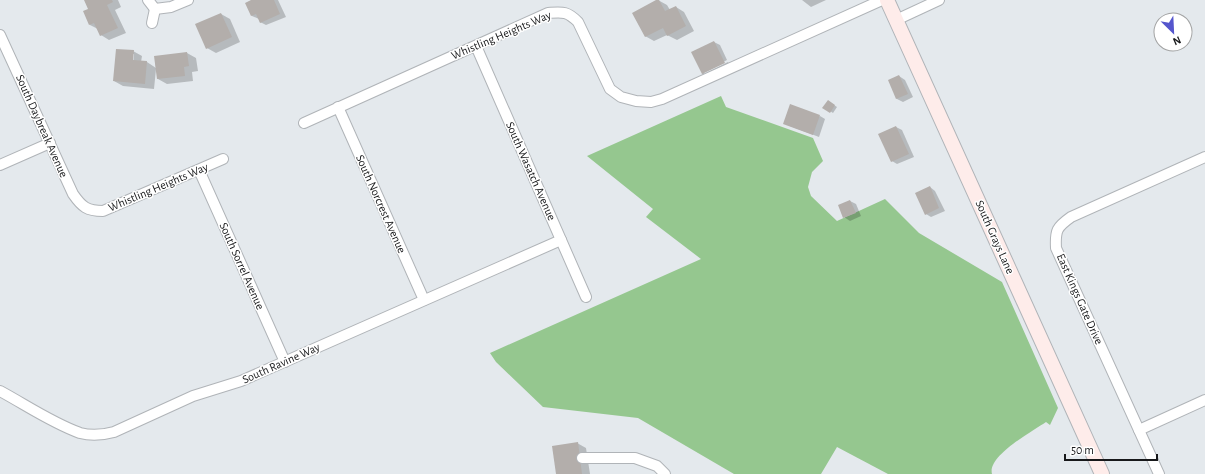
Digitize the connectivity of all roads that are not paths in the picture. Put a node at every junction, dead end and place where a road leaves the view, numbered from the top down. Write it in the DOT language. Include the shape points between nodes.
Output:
graph roads {
  1 [pos="148,0"];
  2 [pos="188,0"];
  3 [pos="882,0"];
  4 [pos="887,0"];
  5 [pos="939,0"];
  6 [pos="155,9"];
  7 [pos="896,20"];
  8 [pos="152,23"];
  9 [pos="0,35"];
  10 [pos="476,46"];
  11 [pos="338,107"];
  12 [pos="304,123"];
  13 [pos="50,143"];
  14 [pos="1205,157"];
  15 [pos="223,159"];
  16 [pos="0,165"];
  17 [pos="199,170"];
  18 [pos="91,211"];
  19 [pos="561,240"];
  20 [pos="586,297"];
  21 [pos="424,300"];
  22 [pos="285,362"];
  23 [pos="0,391"];
  24 [pos="1205,400"];
  25 [pos="1139,430"];
  26 [pos="582,458"];
  27 [pos="665,474"];
  28 [pos="1102,474"];
  29 [pos="1159,474"];
  1 -- 6 [label="street"];
  2 -- 6 [label="street" via="172,8"];
  3 -- 10 [label="street, Whistling Heights Way" via="651,102 636,102 621,97 610,89 582,28 570,14 548,13"];
  4 -- 7 [label="street, South Grays Lane"];
  5 -- 7 [label="street"];
  6 -- 8 [label="street"];
  7 -- 28 [label="street, South Grays Lane"];
  9 -- 13 [label="street, South Daybreak Avenue"];
  10 -- 11 [label="street, Whistling Heights Way"];
  10 -- 19 [label="street, South Wasatch Avenue"];
  11 -- 12 [label="street, Whistling Heights Way"];
  11 -- 21 [label="street, South Norcrest Avenue"];
  13 -- 16 [label="street"];
  13 -- 18 [label="street, South Daybreak Avenue" via="73,194 80,205"];
  14 -- 25 [label="street, East Kings Gate Drive" via="1071,218 1060,225 1055,236 1056,248"];
  15 -- 17 [label="street, Whistling Heights Way"];
  17 -- 18 [label="street, Whistling Heights Way" via="103,211"];
  17 -- 22 [label="street, South Sorrel Avenue"];
  19 -- 20 [label="street, South Wasatch Avenue"];
  19 -- 21 [label="street, South Ravine Way"];
  21 -- 22 [label="street, South Ravine Way"];
  22 -- 23 [label="street, South Ravine Way" via="241,381 193,396 114,432 100,435 81,433"];
  24 -- 25 [label="street"];
  25 -- 29 [label="street, East Kings Gate Drive"];
  26 -- 27 [label="street" via="634,458 657,466"];
}
